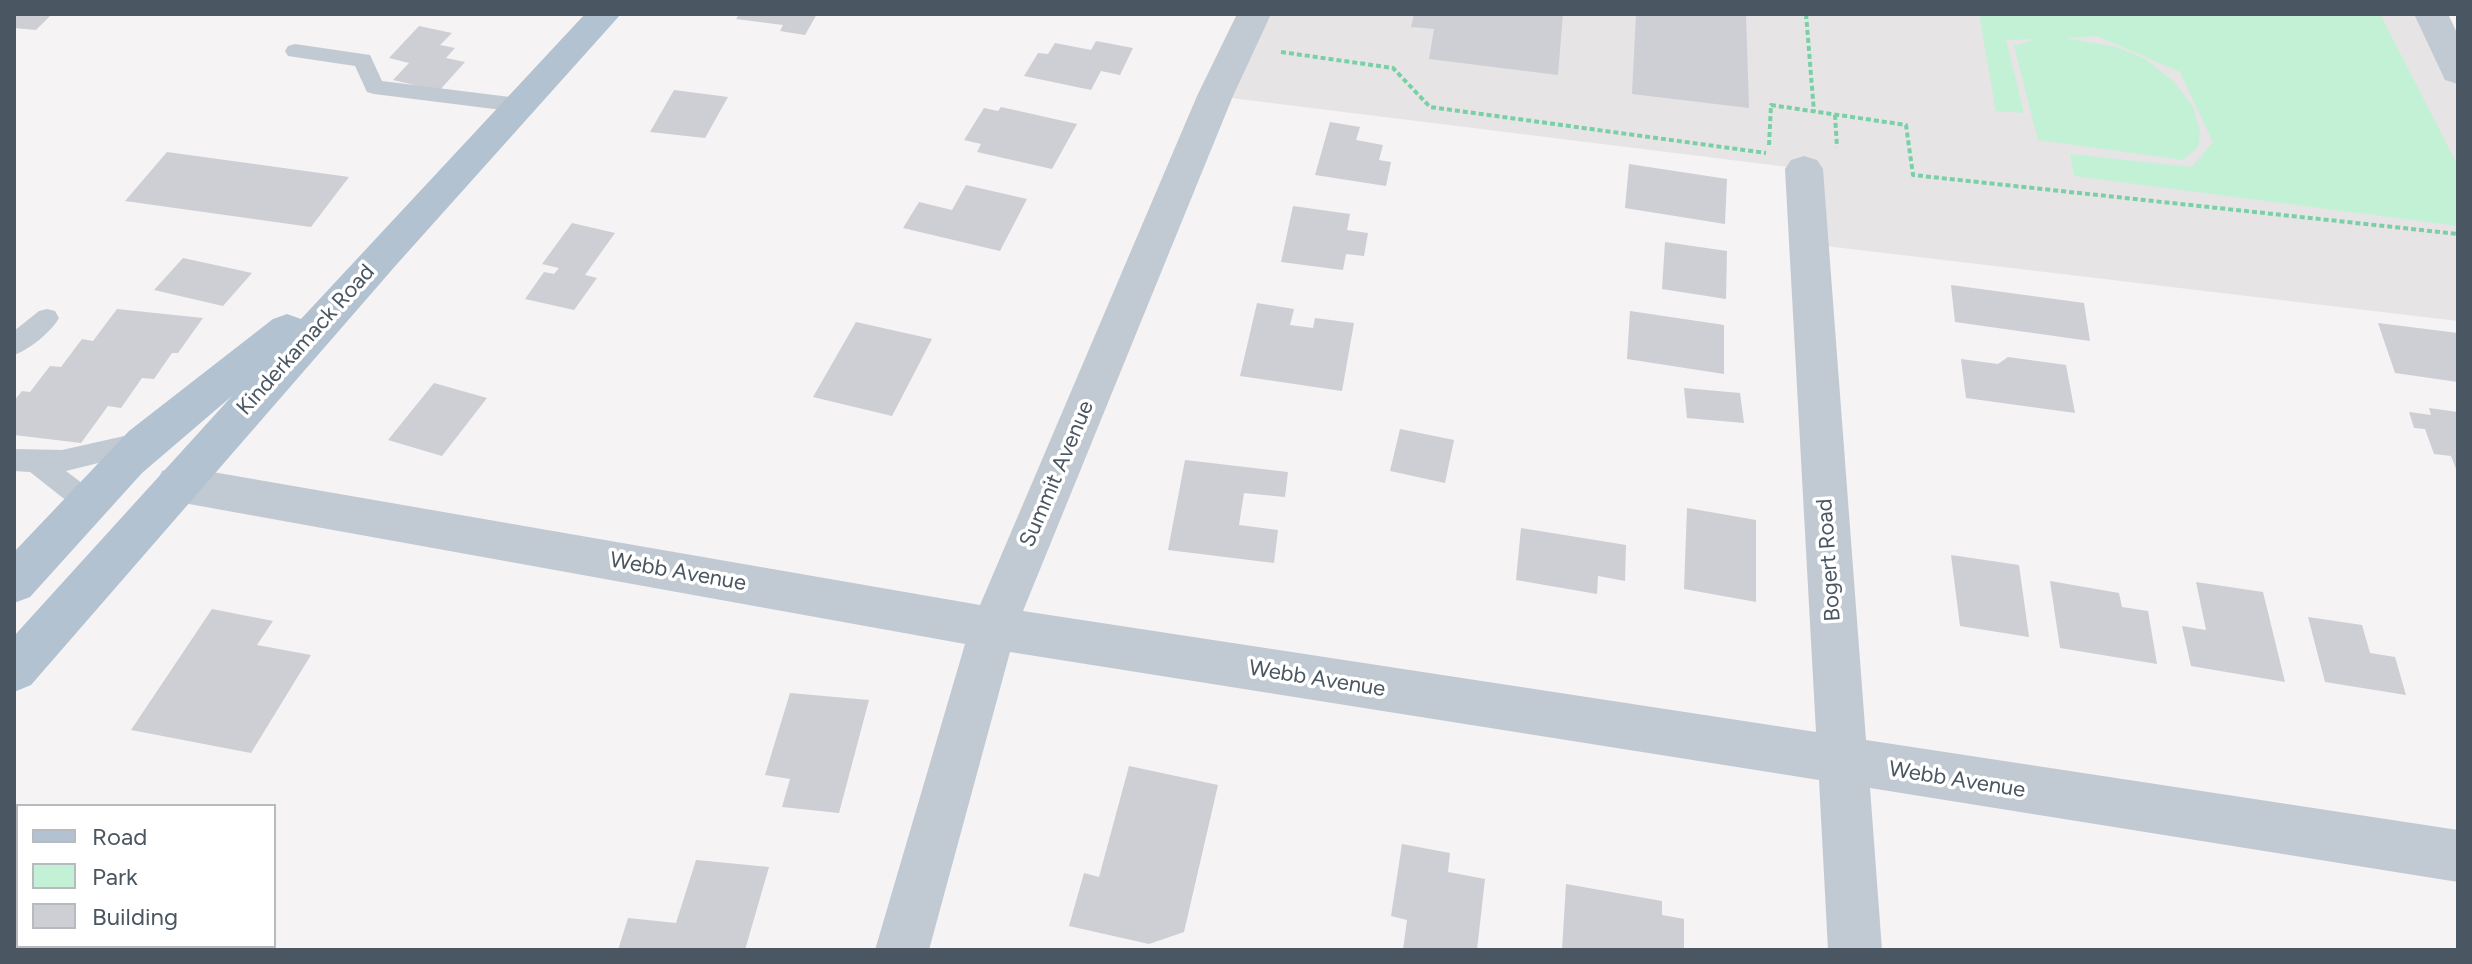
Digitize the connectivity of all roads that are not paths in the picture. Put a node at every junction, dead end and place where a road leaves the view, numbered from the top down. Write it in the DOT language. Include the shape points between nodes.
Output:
graph roads {
  1 [pos="604,14"];
  2 [pos="1254,14"];
  3 [pos="2431,14"];
  4 [pos="295,51"];
  5 [pos="2458,72"];
  6 [pos="518,105"];
  7 [pos="1821,160"];
  8 [pos="383,254"];
  9 [pos="47,318"];
  10 [pos="14,345"];
  11 [pos="145,442"];
  12 [pos="26,461"];
  13 [pos="178,484"];
  14 [pos="86,501"];
  15 [pos="48,549"];
  16 [pos="14,583"];
  17 [pos="993,628"];
  18 [pos="14,670"];
  19 [pos="1842,762"];
  20 [pos="2458,856"];
  21 [pos="902,950"];
  22 [pos="1855,950"];
  1 -- 6 [label="main road, Kinderkamack Road"];
  2 -- 17 [label="street, Summit Avenue"];
  3 -- 5 [label="street"];
  4 -- 6 [label="lane" via="363,60 374,87"];
  6 -- 8 [label="main road, Kinderkamack Road"];
  7 -- 19 [label="street, Bogert Road"];
  8 -- 11 [label="main road"];
  8 -- 13 [label="main road, Kinderkamack Road"];
  9 -- 10 [label="lane"];
  11 -- 12 [label="lane" via="89,457"];
  11 -- 14 [label="main road"];
  12 -- 14 [label="lane"];
  13 -- 15 [label="main road"];
  13 -- 17 [label="street, Webb Avenue"];
  13 -- 18 [label="main road, Kinderkamack Road"];
  14 -- 15 [label="main road"];
  15 -- 16 [label="main road"];
  17 -- 19 [label="street, Webb Avenue"];
  17 -- 21 [label="street, Summit Avenue"];
  19 -- 20 [label="street, Webb Avenue"];
  19 -- 22 [label="street, Bogert Road"];
}
